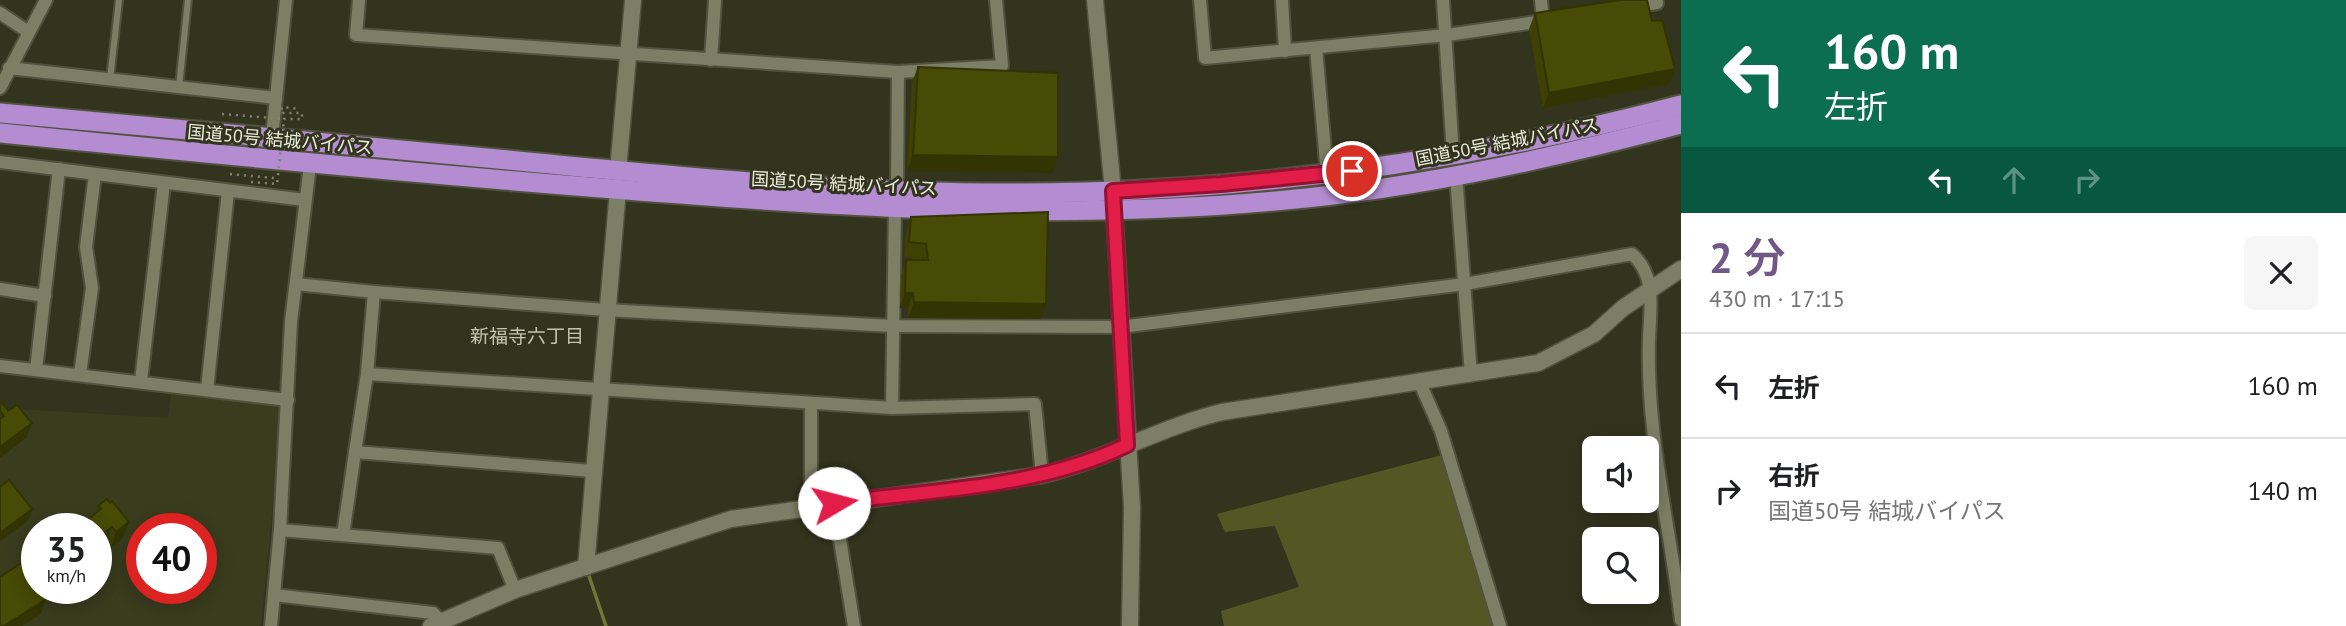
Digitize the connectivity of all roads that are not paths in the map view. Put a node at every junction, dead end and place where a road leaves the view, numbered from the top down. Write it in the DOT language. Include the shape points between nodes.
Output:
graph roads {
  1 [pos="46,0"];
  2 [pos="120,0"];
  3 [pos="188,0"];
  4 [pos="286,0"];
  5 [pos="359,0"];
  6 [pos="633,0"];
  7 [pos="715,0"];
  8 [pos="996,0"];
  9 [pos="1095,0"];
  10 [pos="1200,0"];
  11 [pos="1282,0"];
  12 [pos="1443,0"];
  13 [pos="1541,0"];
  14 [pos="1656,0"];
  15 [pos="1619,9"];
  16 [pos="0,13"];
  17 [pos="27,31"];
  18 [pos="1447,35"];
  19 [pos="1316,48"];
  20 [pos="1285,51"];
  21 [pos="629,56"];
  22 [pos="711,60"];
  23 [pos="9,68"];
  24 [pos="898,72"];
  25 [pos="110,79"];
  26 [pos="179,87"];
  27 [pos="0,88"];
  28 [pos="276,98"];
  29 [pos="1681,105"];
  30 [pos="0,113"];
  31 [pos="1681,124"];
  32 [pos="0,133"];
  33 [pos="272,137"];
  34 [pos="1453,155"];
  35 [pos="310,164"];
  36 [pos="0,165"];
  37 [pos="59,170"];
  38 [pos="95,174"];
  39 [pos="1326,174"];
  40 [pos="1456,175"];
  41 [pos="618,180"];
  42 [pos="164,183"];
  43 [pos="228,191"];
  44 [pos="896,198"];
  45 [pos="305,200"];
  46 [pos="1113,200"];
  47 [pos="1681,269"];
  48 [pos="296,284"];
  49 [pos="1465,284"];
  50 [pos="1651,288"];
  51 [pos="0,289"];
  52 [pos="374,292"];
  53 [pos="46,296"];
  54 [pos="606,310"];
  55 [pos="892,326"];
  56 [pos="1120,327"];
  57 [pos="0,366"];
  58 [pos="36,370"];
  59 [pos="80,374"];
  60 [pos="367,374"];
  61 [pos="1471,375"];
  62 [pos="141,382"];
  63 [pos="1420,383"];
  64 [pos="600,389"];
  65 [pos="207,390"];
  66 [pos="288,400"];
  67 [pos="811,403"];
  68 [pos="892,408"];
  69 [pos="1127,445"];
  70 [pos="355,452"];
  71 [pos="593,471"];
  72 [pos="1042,475"];
  73 [pos="834,503"];
  74 [pos="811,505"];
  75 [pos="280,530"];
  76 [pos="343,535"];
  77 [pos="586,567"];
  78 [pos="514,590"];
  79 [pos="274,595"];
  80 [pos="1681,620"];
  81 [pos="436,624"];
  82 [pos="271,626"];
  83 [pos="854,626"];
  84 [pos="1129,626"];
  85 [pos="1500,626"];
  1 -- 17 [label="street"];
  2 -- 25 [label="lane"];
  3 -- 26 [label="lane"];
  4 -- 28 [label="street"];
  5 -- 21 [label="street" via="356,35"];
  6 -- 21 [label="street"];
  7 -- 22 [label="street"];
  8 -- 24 [label="street" via="1002,66"];
  9 -- 46 [label="street"];
  10 -- 20 [label="street" via="1205,58"];
  11 -- 20 [label="street"];
  12 -- 18 [label="street"];
  13 -- 18 [label="street" via="1549,20"];
  14 -- 15 [label="street"];
  16 -- 17 [label="street"];
  17 -- 23 [label="street"];
  18 -- 19 [label="street"];
  18 -- 34 [label="street"];
  19 -- 20 [label="street"];
  19 -- 39 [label="street"];
  21 -- 22 [label="street"];
  21 -- 41 [label="street"];
  22 -- 24 [label="street"];
  23 -- 25 [label="street"];
  23 -- 27 [label="street"];
  24 -- 44 [label="street"];
  25 -- 26 [label="street"];
  26 -- 28 [label="street"];
  28 -- 33 [label="street"];
  29 -- 34 [label="highway, 国道50号 結城バイパス"];
  30 -- 33 [label="highway, 国道50号 結城バイパス"];
  31 -- 40 [label="highway, 国道50号 結城バイパス"];
  32 -- 35 [label="highway, 国道50号 結城バイパス"];
  33 -- 41 [label="highway, 国道50号 結城バイパス"];
  34 -- 39 [label="highway, 国道50号 結城バイパス"];
  35 -- 41 [label="highway, 国道50号 結城バイパス"];
  35 -- 45 [label="street"];
  36 -- 37 [label="street"];
  37 -- 38 [label="street"];
  37 -- 53 [label="street"];
  38 -- 42 [label="street"];
  38 -- 59 [label="street" via="86,247 92,288"];
  39 -- 46 [label="highway, 国道50号 結城バイパス"];
  40 -- 46 [label="highway, 国道50号 結城バイパス" via="1304,198"];
  40 -- 49 [label="street"];
  41 -- 44 [label="highway, 国道50号 結城バイパス"];
  41 -- 54 [label="street"];
  42 -- 43 [label="street"];
  42 -- 62 [label="street"];
  43 -- 45 [label="street"];
  43 -- 65 [label="street"];
  44 -- 46 [label="highway, 国道50号 結城バイパス" via="999,193"];
  44 -- 55 [label="street"];
  45 -- 48 [label="street"];
  46 -- 56 [label="street"];
  47 -- 50 [label="street"];
  48 -- 52 [label="street"];
  48 -- 66 [label="street"];
  49 -- 50 [label="street" via="1632,254 1646,271"];
  49 -- 56 [label="street"];
  49 -- 61 [label="street"];
  50 -- 61 [label="street" via="1594,334 1552,358"];
  50 -- 80 [label="street" via="1647,390"];
  51 -- 53 [label="street"];
  52 -- 54 [label="street"];
  52 -- 60 [label="street"];
  53 -- 58 [label="street"];
  54 -- 55 [label="street"];
  54 -- 64 [label="street"];
  55 -- 56 [label="street"];
  55 -- 68 [label="street"];
  56 -- 69 [label="street"];
  57 -- 58 [label="street"];
  58 -- 59 [label="street"];
  59 -- 62 [label="street"];
  60 -- 64 [label="street"];
  60 -- 70 [label="street"];
  61 -- 63 [label="street"];
  62 -- 65 [label="street"];
  63 -- 69 [label="street" via="1222,412"];
  63 -- 85 [label="street" via="1441,431"];
  64 -- 67 [label="street"];
  64 -- 71 [label="street"];
  65 -- 66 [label="street"];
  66 -- 75 [label="street"];
  67 -- 68 [label="street"];
  67 -- 74 [label="street"];
  68 -- 72 [label="street" via="1035,404"];
  69 -- 72 [label="street"];
  69 -- 84 [label="street" via="1132,548"];
  70 -- 71 [label="street"];
  70 -- 76 [label="street"];
  71 -- 77 [label="street"];
  72 -- 73 [label="street"];
  73 -- 74 [label="street"];
  73 -- 83 [label="street"];
  74 -- 77 [label="street" via="731,519"];
  75 -- 76 [label="street"];
  75 -- 79 [label="street"];
  76 -- 78 [label="street" via="498,548"];
  77 -- 78 [label="street"];
  78 -- 81 [label="street"];
  79 -- 81 [label="street" via="433,612"];
  79 -- 82 [label="street"];
}
